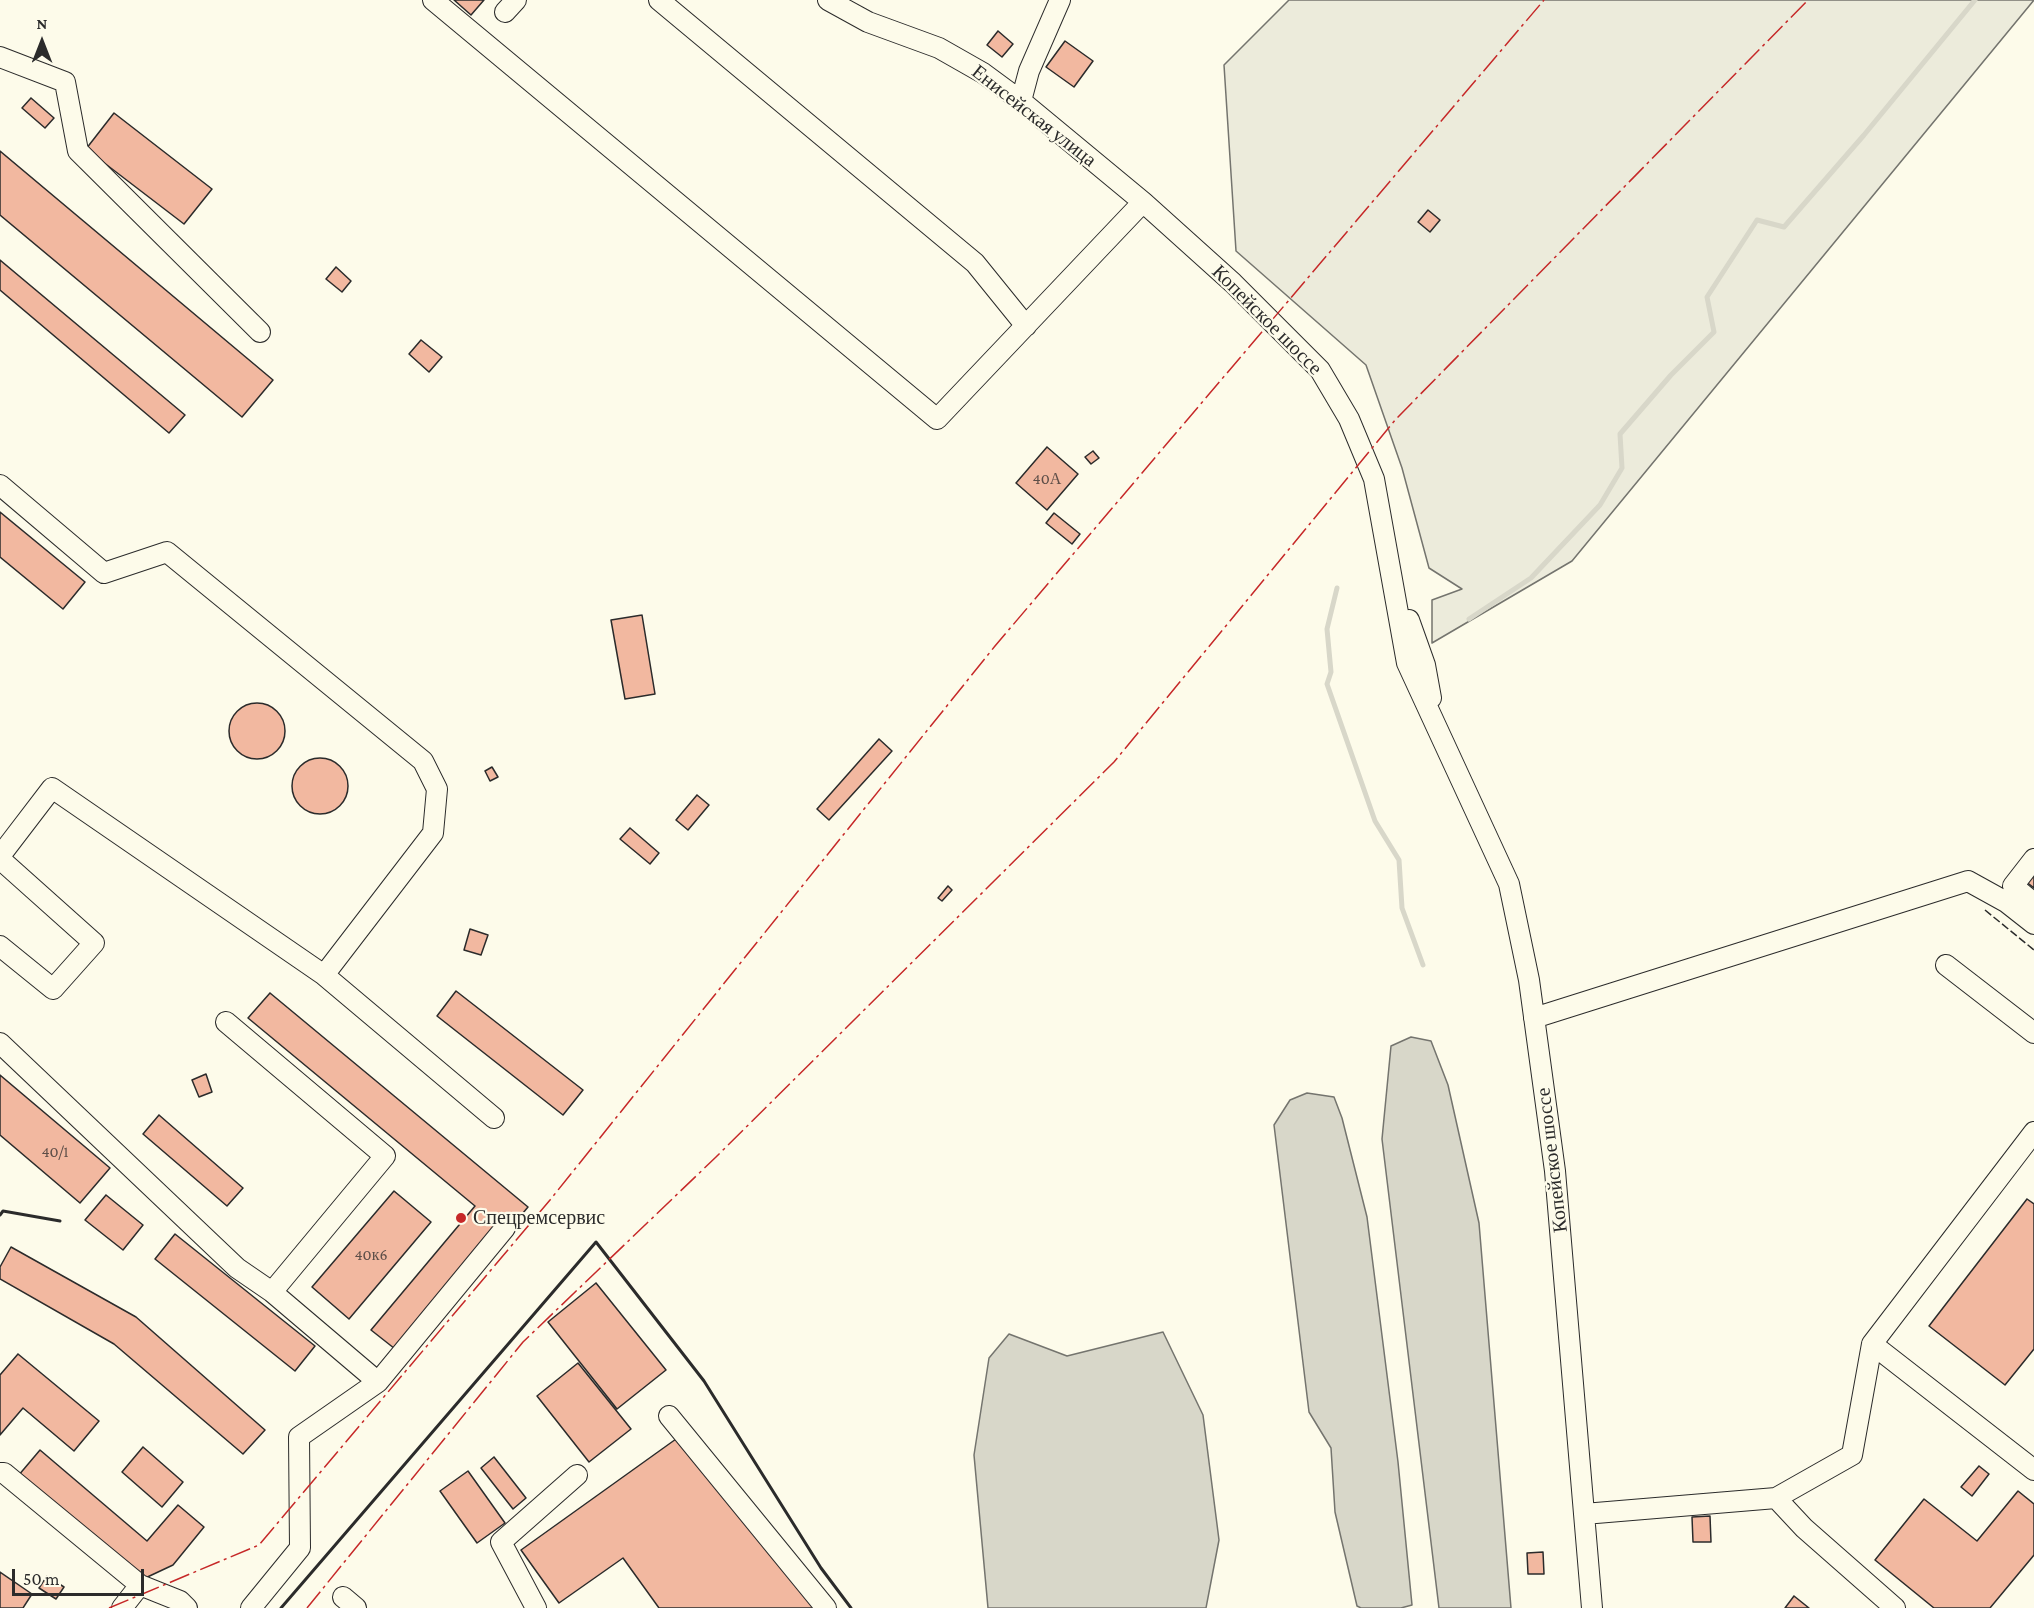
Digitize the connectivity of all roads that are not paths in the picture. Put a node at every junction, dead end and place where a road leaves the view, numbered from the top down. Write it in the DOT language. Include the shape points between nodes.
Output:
graph roads {
  1 [pos="433,0"];
  2 [pos="659,0"];
  3 [pos="828,0"];
  4 [pos="1060,0"];
  5 [pos="0,57"];
  6 [pos="1021,101"];
  7 [pos="1143,202"];
  8 [pos="1190,244"];
  9 [pos="1026,326"];
  10 [pos="260,332"];
  11 [pos="0,485"];
  12 [pos="0,857"];
  13 [pos="2034,859"];
  14 [pos="2034,903"];
  15 [pos="2034,924"];
  16 [pos="0,946"];
  17 [pos="1946,965"];
  18 [pos="324,975"];
  19 [pos="1534,1018"];
  20 [pos="226,1022"];
  21 [pos="2034,1033"];
  22 [pos="0,1043"];
  23 [pos="494,1118"];
  24 [pos="2034,1132"];
  25 [pos="505,1228"];
  26 [pos="272,1292"];
  27 [pos="1872,1344"];
  28 [pos="378,1382"];
  29 [pos="669,1416"];
  30 [pos="2034,1470"];
  31 [pos="0,1473"];
  32 [pos="577,1475"];
  33 [pos="1776,1498"];
  34 [pos="1584,1514"];
  35 [pos="140,1585"];
  36 [pos="122,1608"];
  37 [pos="187,1608"];
  38 [pos="251,1608"];
  39 [pos="536,1608"];
  40 [pos="826,1608"];
  41 [pos="1592,1608"];
  42 [pos="1895,1608"];
  1 -- 9 [label="street" via="937,419"];
  2 -- 9 [label="street" via="975,263"];
  3 -- 6 [label="street, Енисейская улица" via="868,22 939,48"];
  4 -- 6 [label="street" via="1029,71"];
  5 -- 10 [label="street" via="64,82 78,151"];
  6 -- 7 [label="street, Енисейская улица"];
  7 -- 8 [label="street, Енисейская улица"];
  7 -- 9 [label="street"];
  8 -- 19 [label="street, Копейское шоссе" via="1320,370 1349,419 1374,479 1407,663 1509,884"];
  11 -- 18 [label="street" via="104,573 167,552 423,761 437,789 433,833"];
  12 -- 16 [label="street" via="94,943 53,989"];
  12 -- 18 [label="street" via="52,788"];
  13 -- 14 [label="street" via="2013,886"];
  15 -- 19 [label="street" via="2006,902 1968,881"];
  17 -- 21 [label="street"];
  18 -- 23 [label="street"];
  19 -- 34 [label="street, Копейское шоссе" via="1556,1171"];
  20 -- 26 [label="street" via="385,1156"];
  22 -- 26 [label="street" via="237,1268"];
  24 -- 27 [label="street"];
  25 -- 28 [label="street"];
  26 -- 28 [label="street"];
  27 -- 30 [label="street"];
  27 -- 33 [label="street" via="1852,1455"];
  28 -- 38 [label="street" via="299,1437 300,1548"];
  29 -- 40 [label="street"];
  31 -- 35 [label="street"];
  32 -- 39 [label="street" via="501,1542"];
  33 -- 34 [label="street"];
  33 -- 42 [label="street" via="1804,1528"];
  34 -- 41 [label="street, Копейское шоссе"];
  35 -- 36 [label="street"];
  35 -- 37 [label="street" via="180,1601"];
}
